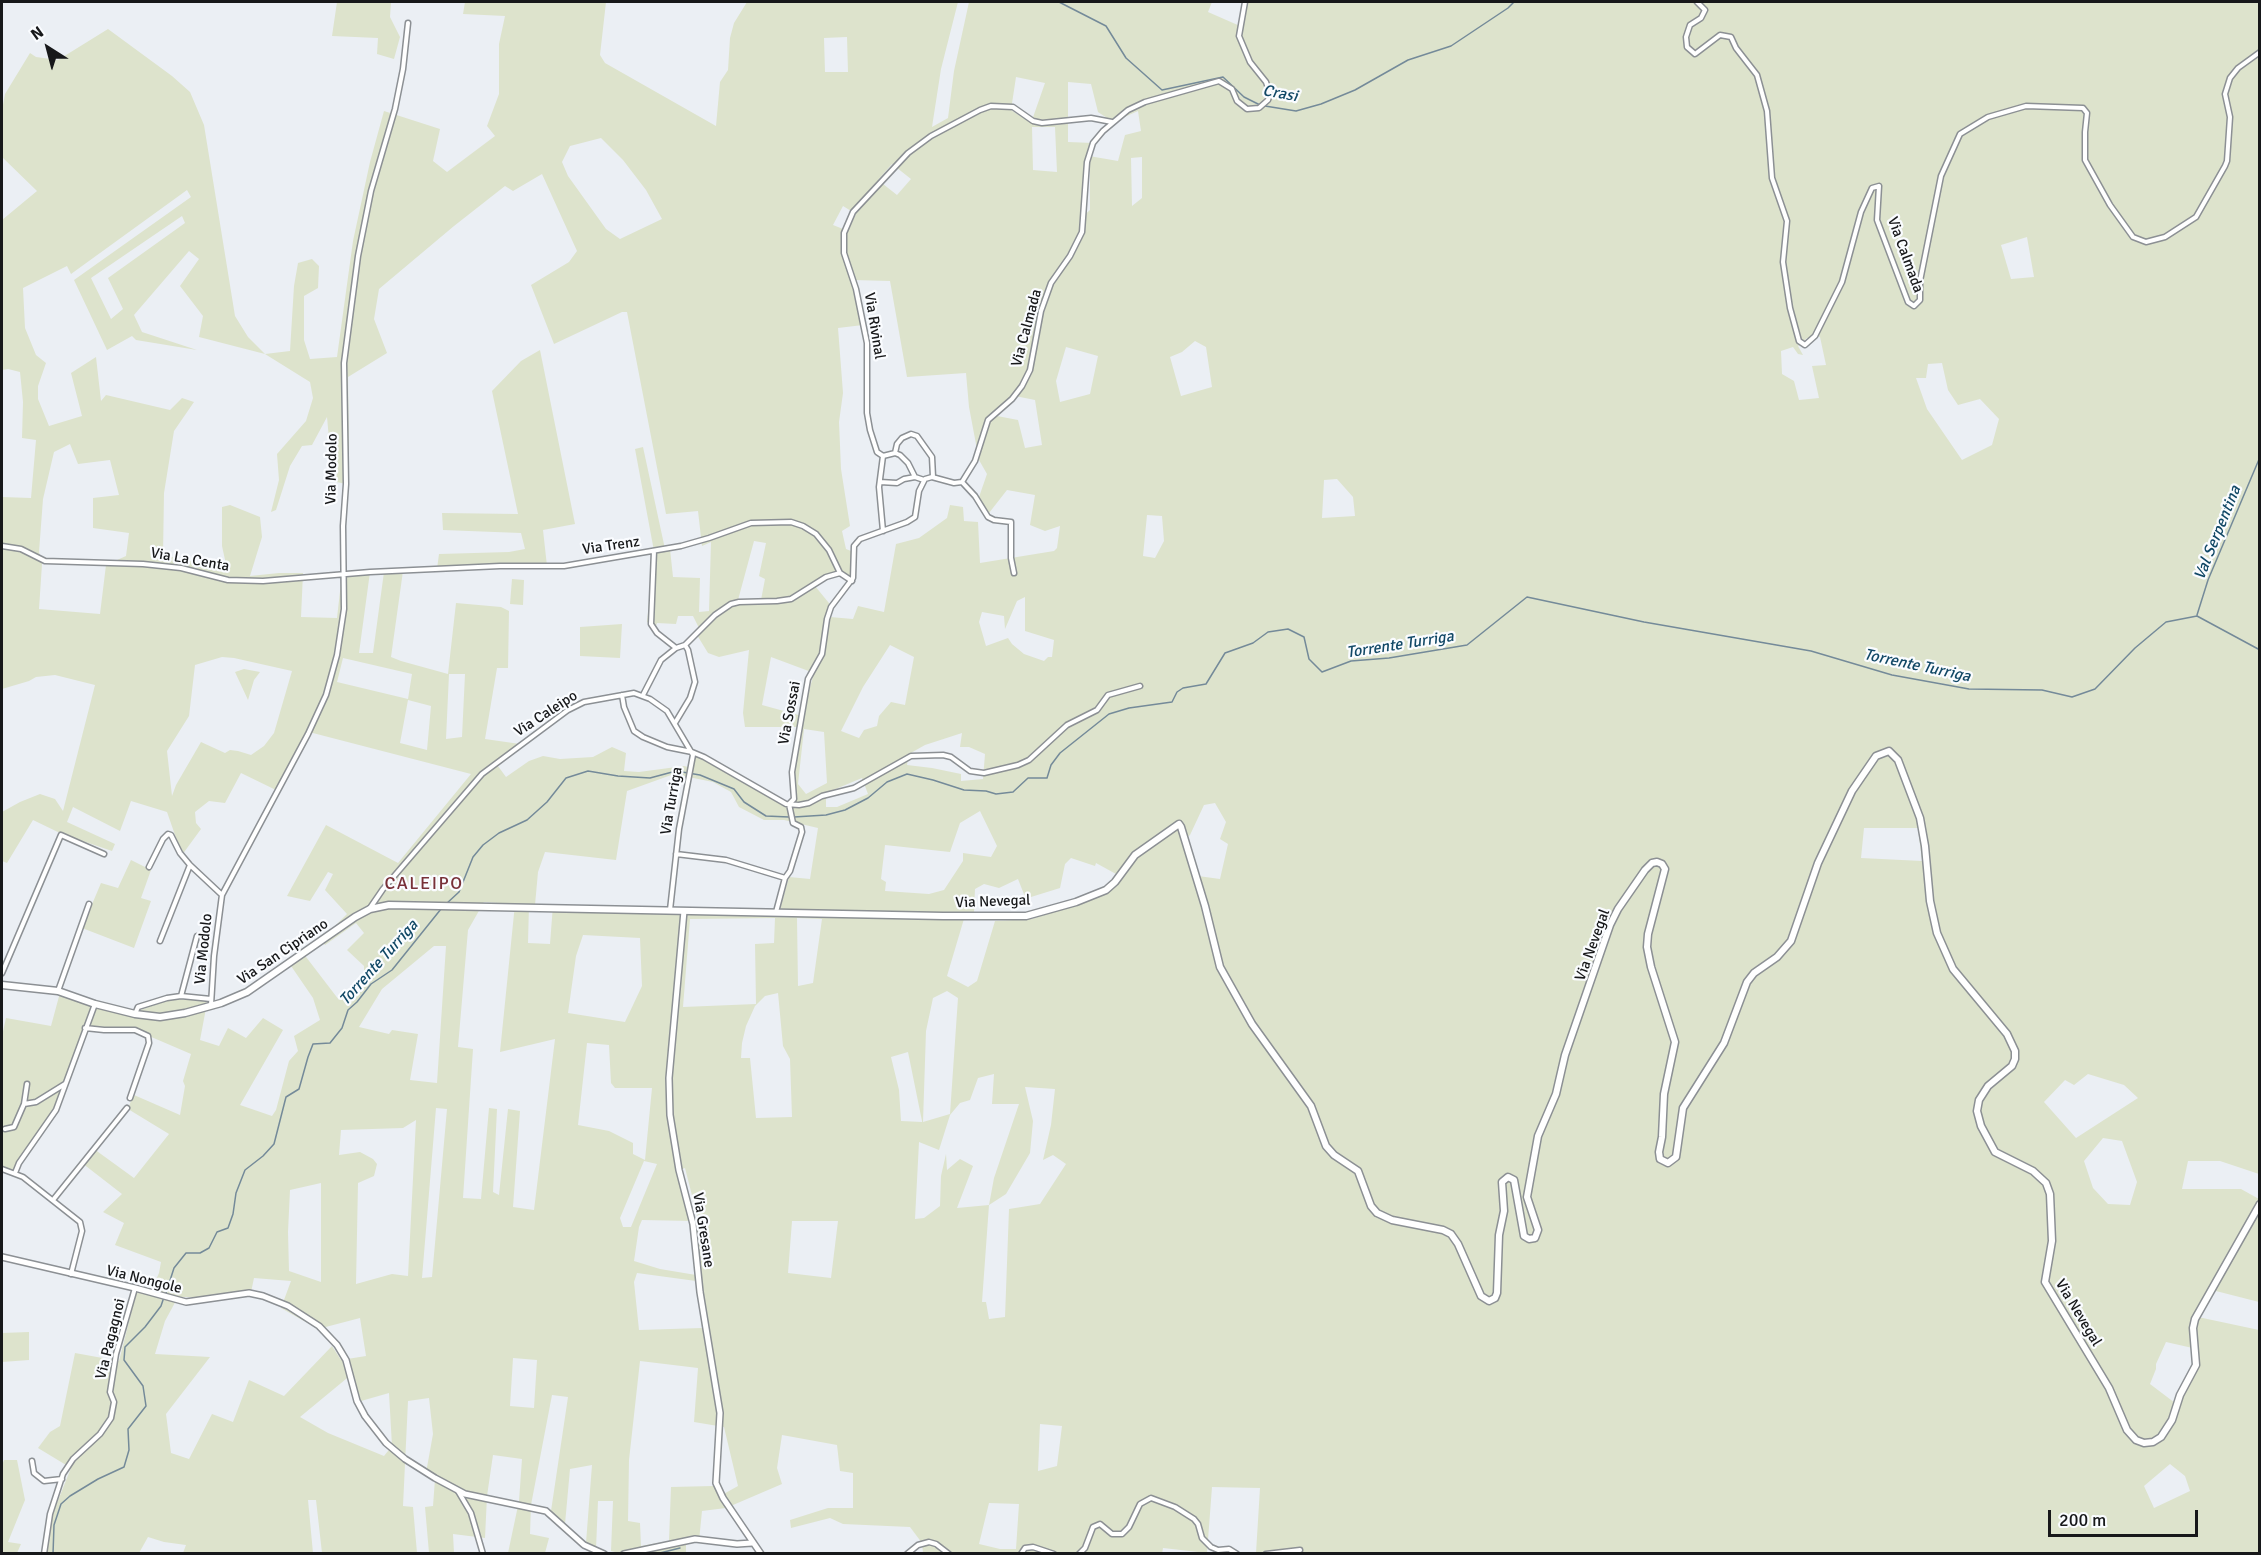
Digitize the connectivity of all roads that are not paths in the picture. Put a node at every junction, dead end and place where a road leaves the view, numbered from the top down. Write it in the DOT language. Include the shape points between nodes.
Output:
graph roads {
  1 [pos="1245,2"];
  2 [pos="1697,2"];
  3 [pos="408,23"];
  4 [pos="2259,52"];
  5 [pos="1113,122"];
  6 [pos="895,453"];
  7 [pos="883,456"];
  8 [pos="915,477"];
  9 [pos="933,477"];
  10 [pos="924,480"];
  11 [pos="880,482"];
  12 [pos="962,482"];
  13 [pos="883,531"];
  14 [pos="2,546"];
  15 [pos="654,551"];
  16 [pos="840,573"];
  17 [pos="1014,573"];
  18 [pos="342,574"];
  19 [pos="852,581"];
  20 [pos="685,645"];
  21 [pos="676,648"];
  22 [pos="1140,686"];
  23 [pos="622,695"];
  24 [pos="642,695"];
  25 [pos="675,723"];
  26 [pos="692,752"];
  27 [pos="790,806"];
  28 [pos="104,854"];
  29 [pos="675,854"];
  30 [pos="190,865"];
  31 [pos="149,867"];
  32 [pos="785,878"];
  33 [pos="222,894"];
  34 [pos="89,904"];
  35 [pos="370,909"];
  36 [pos="670,910"];
  37 [pos="684,911"];
  38 [pos="776,913"];
  39 [pos="197,936"];
  40 [pos="160,941"];
  41 [pos="2,973"];
  42 [pos="2,985"];
  43 [pos="58,991"];
  44 [pos="181,996"];
  45 [pos="211,1002"];
  46 [pos="95,1004"];
  47 [pos="135,1014"];
  48 [pos="85,1028"];
  49 [pos="27,1084"];
  50 [pos="66,1084"];
  51 [pos="130,1098"];
  52 [pos="24,1104"];
  53 [pos="128,1108"];
  54 [pos="5,1129"];
  55 [pos="2,1169"];
  56 [pos="15,1173"];
  57 [pos="53,1200"];
  58 [pos="2259,1204"];
  59 [pos="2,1257"];
  60 [pos="71,1274"];
  61 [pos="135,1288"];
  62 [pos="32,1461"];
  63 [pos="62,1479"];
  64 [pos="457,1490"];
  65 [pos="752,1543"];
  66 [pos="1300,1550"];
  67 [pos="44,1554"];
  68 [pos="483,1554"];
  69 [pos="604,1554"];
  70 [pos="624,1554"];
  71 [pos="761,1554"];
  72 [pos="907,1554"];
  73 [pos="949,1554"];
  74 [pos="1021,1554"];
  75 [pos="1054,1554"];
  76 [pos="1079,1554"];
  77 [pos="1237,1554"];
  78 [pos="1266,1554"];
  1 -- 5 [label="street, Via Calmada" via="1239,36 1250,62 1269,89 1265,105 1247,109 1241,106 1232,89 1219,81 1144,102"];
  2 -- 4 [label="street, Via Calmada" via="1705,10 1690,25 1687,47 1695,54 1720,35 1731,37 1756,75 1767,111 1772,178 1787,221 1783,262 1790,308 1798,341 1805,345 1815,336 1842,282 1861,212 1872,188 1879,186 1877,220 1908,302 1914,306 1920,300 1920,281 1941,176 1960,134 1988,117 2026,106 2082,108 2087,113 2085,160 2133,237 2146,242 2165,237 2196,217 2225,166 2230,117 2224,94 2230,78"];
  3 -- 18 [label="street, Via Modolo" via="395,109 360,246 344,363 346,484"];
  5 -- 7 [label="street, Via Rivinal" via="1091,118 1042,123 1013,107 991,106 931,136 908,153 853,213 844,233 844,253 867,343 870,430 877,452"];
  5 -- 12 [label="street, Via Calmada" via="1090,149 1083,232 1051,284 1041,311 1030,370 1015,396 988,420 972,468"];
  6 -- 7 [label="street"];
  6 -- 8 [label="street" via="906,460"];
  6 -- 9 [label="street" via="902,438 917,436 932,457"];
  7 -- 11 [label="street"];
  8 -- 10 [label="street"];
  8 -- 11 [label="street" via="897,483"];
  9 -- 10 [label="street"];
  9 -- 12 [label="street"];
  10 -- 13 [label="street" via="915,516"];
  11 -- 13 [label="street"];
  12 -- 17 [label="street" via="988,517 1011,522"];
  13 -- 19 [label="street" via="860,539 854,546"];
  14 -- 18 [label="street, Via La Centa" via="21,549 45,561 143,564 237,581"];
  15 -- 16 [label="street, Via Trenz" via="752,523 790,522 809,528 819,538"];
  15 -- 18 [label="street, Via Trenz" via="564,566"];
  15 -- 21 [label="street" via="651,624"];
  16 -- 19 [label="street, Via Trenz"];
  16 -- 20 [label="street" via="787,600 731,604"];
  18 -- 33 [label="street, Via Modolo" via="341,636 326,695"];
  19 -- 27 [label="street, Via Sossai" via="831,607 822,654 808,679"];
  20 -- 21 [label="street"];
  20 -- 25 [label="street" via="695,682"];
  21 -- 24 [label="street" via="661,660"];
  22 -- 27 [label="street" via="1108,695 1097,710 1067,725 1029,760 1018,765 984,773 970,771 943,755 911,756 854,788"];
  23 -- 24 [label="street, Via Caleipo"];
  23 -- 26 [label="street" via="634,731 667,747"];
  23 -- 35 [label="street, Via Caleipo" via="584,702 568,710 482,774"];
  24 -- 25 [label="street" via="667,711"];
  25 -- 26 [label="street"];
  26 -- 27 [label="street"];
  26 -- 29 [label="street, Via Turriga"];
  27 -- 32 [label="street" via="792,821 802,832"];
  28 -- 41 [label="street" via="61,835"];
  29 -- 32 [label="street, Via Turriga" via="726,861"];
  29 -- 36 [label="street, Via Turriga"];
  30 -- 31 [label="street, Via Modolo" via="170,834"];
  30 -- 33 [label="street, Via Modolo"];
  30 -- 40 [label="street"];
  32 -- 38 [label="street"];
  33 -- 45 [label="street, Via Modolo"];
  34 -- 43 [label="street"];
  35 -- 36 [label="main road, Via Nevegal" via="389,905"];
  35 -- 45 [label="main road, Via San Cipriano" via="254,988 230,1000"];
  36 -- 37 [label="main road, Via Nevegal"];
  37 -- 38 [label="main road, Via Nevegal"];
  37 -- 65 [label="street, Via Gresane" via="669,1078 670,1115 693,1224 720,1413 716,1483"];
  38 -- 58 [label="main road, Via Nevegal" via="1026,916 1106,890 1135,855 1180,825 1220,967 1252,1024 1311,1106 1326,1146 1358,1171 1377,1214 1451,1234 1481,1296 1489,1301 1497,1293 1503,1181 1514,1180 1524,1236 1533,1239 1538,1233 1527,1197 1538,1136 1556,1094 1565,1055 1611,926 1645,870 1657,862 1665,869 1647,947 1675,1041 1664,1094 1659,1152 1660,1159 1668,1162 1676,1156 1683,1108 1721,1049 1747,982 1791,941 1818,863 1852,791 1873,759 1889,751 1898,760 1920,818 1937,933 1953,969 2007,1034 2015,1051 2012,1066 1981,1096 1979,1120 1995,1152 2033,1171 2046,1183 2052,1245 2045,1282 2136,1440 2153,1442 2172,1420 2196,1365 2195,1319"];
  39 -- 44 [label="street"];
  42 -- 43 [label="main road, Via San Cipriano"];
  43 -- 46 [label="main road, Via San Cipriano"];
  44 -- 45 [label="street, Via San Cipriano"];
  44 -- 47 [label="street, Via San Cipriano" via="138,1007"];
  45 -- 47 [label="main road, Via San Cipriano" via="168,1016"];
  46 -- 47 [label="main road, Via San Cipriano"];
  46 -- 48 [label="street"];
  48 -- 50 [label="street"];
  48 -- 51 [label="street" via="132,1030 148,1036"];
  49 -- 52 [label="street"];
  50 -- 52 [label="street" via="36,1102"];
  50 -- 56 [label="street" via="54,1114"];
  52 -- 54 [label="street" via="15,1127"];
  53 -- 57 [label="street"];
  55 -- 56 [label="street"];
  56 -- 57 [label="street"];
  57 -- 60 [label="street" via="82,1226"];
  59 -- 60 [label="street, Via Nongole"];
  60 -- 61 [label="street, Via Nongole"];
  61 -- 63 [label="street, Via Pagagnoi" via="116,1354 110,1392 114,1402 111,1418 73,1459"];
  61 -- 64 [label="street, Via Nongole" via="186,1302 249,1293 288,1306 311,1320 343,1353 359,1406 381,1437 411,1464"];
  62 -- 63 [label="street" via="34,1473 44,1481"];
  63 -- 67 [label="street, Via Pagagnoi" via="50,1514"];
  64 -- 68 [label="street" via="473,1517"];
  64 -- 69 [label="street, Via Nongole" via="546,1511 584,1545"];
  65 -- 70 [label="street" via="695,1539"];
  65 -- 71 [label="street, Via Gresane"];
  66 -- 78 [label="street"];
  72 -- 73 [label="street" via="929,1542"];
  74 -- 75 [label="street" via="1025,1548 1033,1547"];
  76 -- 77 [label="street" via="1093,1527 1100,1524 1112,1534 1122,1534 1140,1504 1151,1498 1194,1519 1202,1538 1211,1547"];
}
